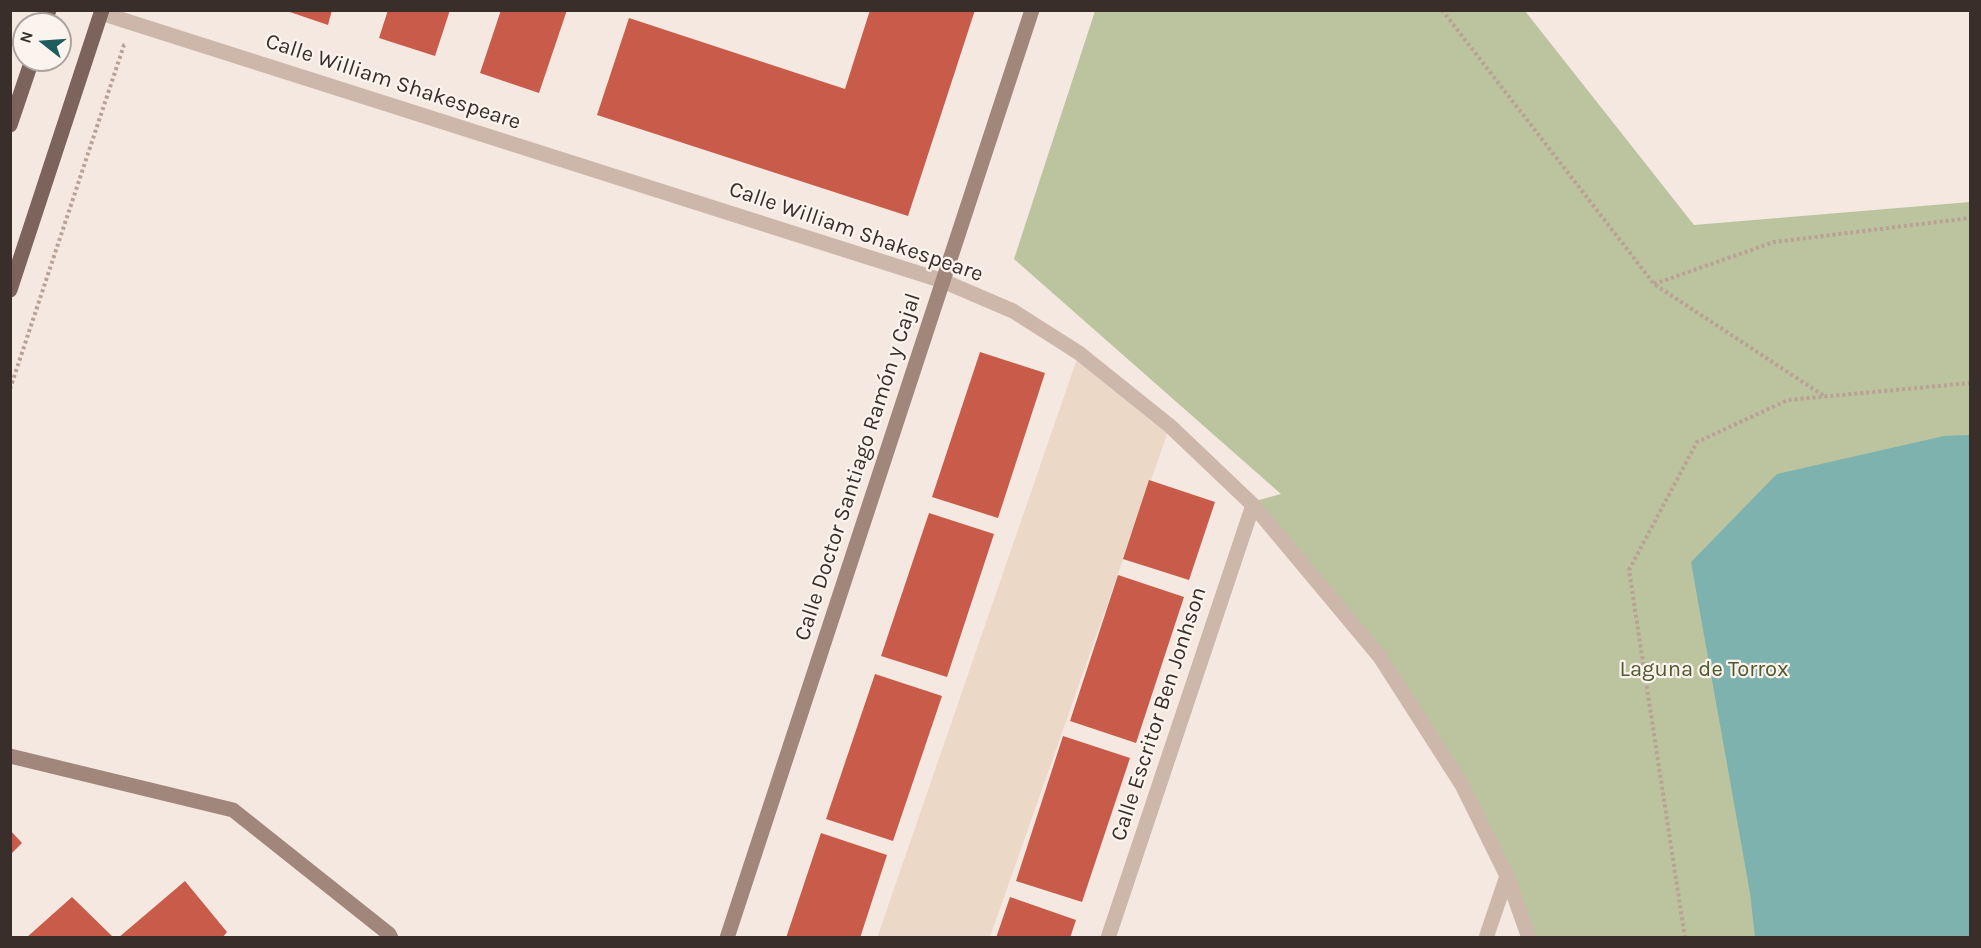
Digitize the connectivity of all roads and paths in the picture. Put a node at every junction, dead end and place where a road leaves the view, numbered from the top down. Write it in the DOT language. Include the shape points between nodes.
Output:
graph roads {
  1 [pos="1032,10"];
  2 [pos="1442,10"];
  3 [pos="102,12"];
  4 [pos="140,25"];
  5 [pos="28,72"];
  6 [pos="10,124"];
  7 [pos="1971,218"];
  8 [pos="943,281"];
  9 [pos="1654,284"];
  10 [pos="10,290"];
  11 [pos="1971,383"];
  12 [pos="10,389"];
  13 [pos="1825,397"];
  14 [pos="1253,505"];
  15 [pos="10,756"];
  16 [pos="1507,876"];
  17 [pos="391,938"];
  18 [pos="727,938"];
  19 [pos="1108,938"];
  20 [pos="1486,938"];
  21 [pos="1529,938"];
  22 [pos="1686,938"];
  1 -- 8 [label="street, Calle Doctor Santiago Ramón y Cajal"];
  2 -- 9 [label="path"];
  3 -- 4 [label="street, Calle William Shakespeare"];
  3 -- 10 [label="main road"];
  4 -- 8 [label="street, Calle William Shakespeare"];
  4 -- 12 [label="path" via="135,39 124,45"];
  5 -- 6 [label="main road"];
  7 -- 9 [label="path" via="1774,242"];
  8 -- 14 [label="street, Calle William Shakespeare" via="1013,311 1079,353 1170,426"];
  8 -- 18 [label="street, Calle Doctor Santiago Ramón y Cajal"];
  9 -- 13 [label="path"];
  11 -- 13 [label="path"];
  13 -- 22 [label="path" via="1788,400 1697,442 1629,570"];
  14 -- 16 [label="street, Calle William Shakespeare" via="1380,657 1461,785"];
  14 -- 19 [label="street, Calle Escritor Ben Jonhson"];
  15 -- 17 [label="street" via="233,810"];
  16 -- 20 [label="street"];
  16 -- 21 [label="street, Calle William Shakespeare"];
}
